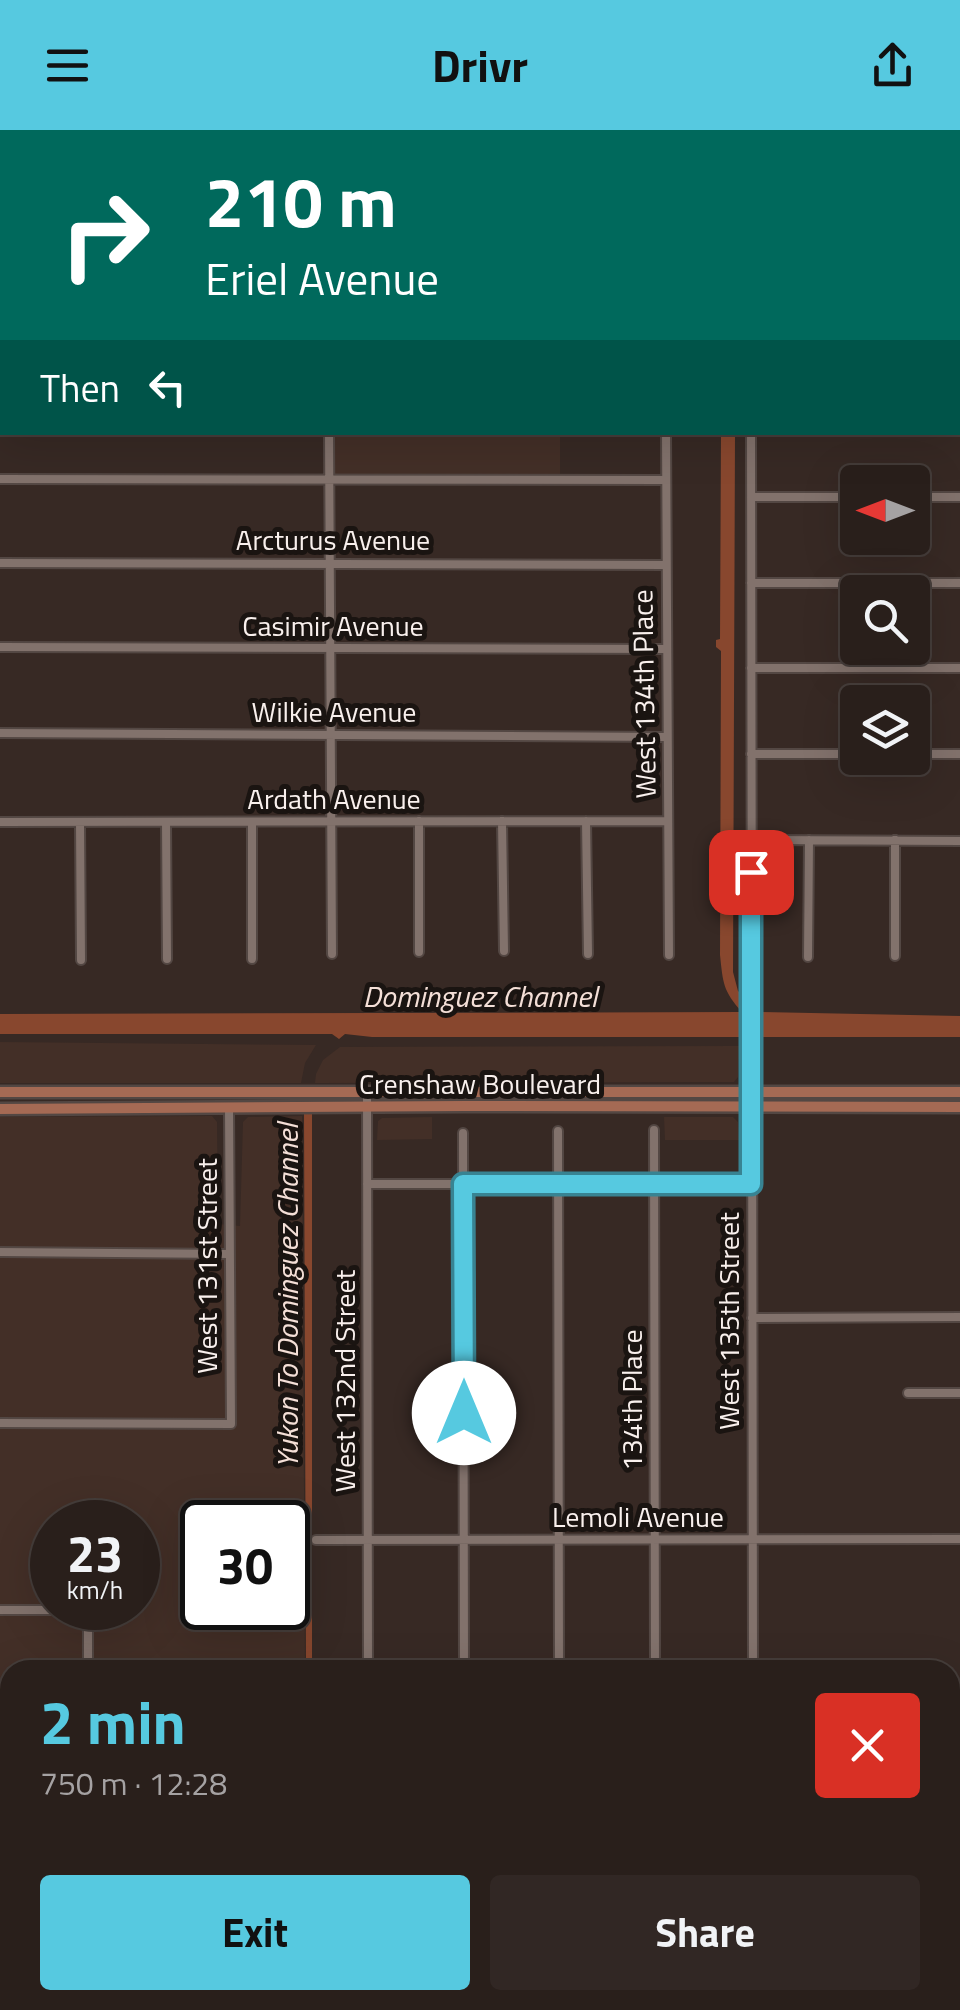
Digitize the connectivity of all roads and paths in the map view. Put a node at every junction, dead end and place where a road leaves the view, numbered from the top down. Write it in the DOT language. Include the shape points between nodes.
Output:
graph roads {
  1 [pos="329,435"];
  2 [pos="666,435"];
  3 [pos="751,435"];
  4 [pos="0,479"];
  5 [pos="329,480"];
  6 [pos="666,480"];
  7 [pos="751,498"];
  8 [pos="840,498"];
  9 [pos="930,498"];
  10 [pos="960,498"];
  11 [pos="330,562"];
  12 [pos="0,563"];
  13 [pos="665,565"];
  14 [pos="751,583"];
  15 [pos="960,583"];
  16 [pos="0,647"];
  17 [pos="330,649"];
  18 [pos="666,650"];
  19 [pos="751,668"];
  20 [pos="960,668"];
  21 [pos="0,733"];
  22 [pos="331,735"];
  23 [pos="667,737"];
  24 [pos="750,754"];
  25 [pos="840,754"];
  26 [pos="930,754"];
  27 [pos="960,754"];
  28 [pos="586,821"];
  29 [pos="667,821"];
  30 [pos="0,822"];
  31 [pos="80,822"];
  32 [pos="166,822"];
  33 [pos="252,822"];
  34 [pos="332,822"];
  35 [pos="419,822"];
  36 [pos="502,822"];
  37 [pos="751,840"];
  38 [pos="809,840"];
  39 [pos="895,840"];
  40 [pos="960,841"];
  41 [pos="504,951"];
  42 [pos="419,952"];
  43 [pos="332,954"];
  44 [pos="588,954"];
  45 [pos="669,954"];
  46 [pos="894,956"];
  47 [pos="808,957"];
  48 [pos="167,958"];
  49 [pos="252,959"];
  50 [pos="81,960"];
  51 [pos="0,1092"];
  52 [pos="366,1092"];
  53 [pos="865,1092"];
  54 [pos="960,1092"];
  55 [pos="230,1093"];
  56 [pos="752,1093"];
  57 [pos="367,1106"];
  58 [pos="865,1107"];
  59 [pos="960,1107"];
  60 [pos="230,1108"];
  61 [pos="751,1108"];
  62 [pos="0,1109"];
  63 [pos="654,1130"];
  64 [pos="558,1131"];
  65 [pos="463,1133"];
  66 [pos="367,1184"];
  67 [pos="463,1184"];
  68 [pos="558,1184"];
  69 [pos="654,1184"];
  70 [pos="751,1184"];
  71 [pos="0,1252"];
  72 [pos="229,1254"];
  73 [pos="752,1318"];
  74 [pos="960,1318"];
  75 [pos="908,1393"];
  76 [pos="960,1393"];
  77 [pos="0,1423"];
  78 [pos="655,1538"];
  79 [pos="752,1539"];
  80 [pos="960,1539"];
  81 [pos="316,1540"];
  82 [pos="368,1540"];
  83 [pos="464,1540"];
  84 [pos="559,1540"];
  85 [pos="0,1610"];
  86 [pos="88,1660"];
  87 [pos="368,1660"];
  88 [pos="464,1660"];
  89 [pos="560,1660"];
  90 [pos="656,1660"];
  91 [pos="753,1660"];
  1 -- 5 [label="street"];
  2 -- 6 [label="street, West 134th Place"];
  3 -- 7 [label="street, West 135th Street"];
  4 -- 5 [label="street"];
  5 -- 6 [label="street"];
  5 -- 11 [label="street"];
  6 -- 13 [label="street, West 134th Place"];
  7 -- 8 [label="street"];
  7 -- 14 [label="street, West 135th Street"];
  9 -- 10 [label="street"];
  11 -- 12 [label="street, Arcturus Avenue"];
  11 -- 13 [label="street, Arcturus Avenue"];
  11 -- 17 [label="street"];
  13 -- 18 [label="street, West 134th Place"];
  14 -- 15 [label="street"];
  14 -- 19 [label="street, West 135th Street"];
  16 -- 17 [label="street, Casimir Avenue"];
  17 -- 18 [label="street, Casimir Avenue"];
  17 -- 22 [label="street"];
  18 -- 23 [label="street, West 134th Place"];
  19 -- 20 [label="street"];
  19 -- 24 [label="street, West 135th Street"];
  21 -- 22 [label="street, Wilkie Avenue"];
  22 -- 23 [label="street, Wilkie Avenue"];
  22 -- 34 [label="street"];
  23 -- 29 [label="street, West 134th Place"];
  24 -- 25 [label="street"];
  24 -- 37 [label="street, West 135th Street"];
  26 -- 27 [label="street"];
  28 -- 29 [label="street, Ardath Avenue"];
  28 -- 36 [label="street, Ardath Avenue"];
  28 -- 44 [label="street"];
  29 -- 45 [label="street, West 134th Place"];
  30 -- 31 [label="street, Ardath Avenue"];
  31 -- 32 [label="street, Ardath Avenue"];
  31 -- 50 [label="street"];
  32 -- 33 [label="street, Ardath Avenue"];
  32 -- 48 [label="street"];
  33 -- 34 [label="street, Ardath Avenue"];
  33 -- 49 [label="street"];
  34 -- 35 [label="street, Ardath Avenue"];
  34 -- 43 [label="street"];
  35 -- 36 [label="street, Ardath Avenue"];
  35 -- 42 [label="street"];
  36 -- 41 [label="street"];
  37 -- 38 [label="street"];
  37 -- 56 [label="street, West 135th Street"];
  38 -- 39 [label="street"];
  38 -- 47 [label="street"];
  39 -- 40 [label="street"];
  39 -- 46 [label="street"];
  51 -- 55 [label="main road, Crenshaw Boulevard"];
  52 -- 55 [label="main road, Crenshaw Boulevard"];
  52 -- 56 [label="main road, Crenshaw Boulevard"];
  52 -- 57 [label="street, West 132nd Street"];
  53 -- 54 [label="main road, Crenshaw Boulevard"];
  53 -- 56 [label="main road, Crenshaw Boulevard"];
  53 -- 58 [label="main road"];
  55 -- 60 [label="main road"];
  56 -- 61 [label="street, West 135th Street"];
  57 -- 60 [label="main road, Crenshaw Boulevard"];
  57 -- 61 [label="main road, Crenshaw Boulevard"];
  57 -- 66 [label="street, West 132nd Street"];
  58 -- 59 [label="main road, Crenshaw Boulevard"];
  58 -- 61 [label="main road, Crenshaw Boulevard"];
  60 -- 62 [label="main road, Crenshaw Boulevard"];
  60 -- 72 [label="street, West 131st Street"];
  61 -- 70 [label="street, West 135th Street"];
  63 -- 69 [label="street, 134th Place"];
  64 -- 68 [label="street"];
  65 -- 67 [label="street"];
  66 -- 67 [label="street"];
  66 -- 82 [label="street, West 132nd Street"];
  67 -- 68 [label="street"];
  67 -- 83 [label="street"];
  68 -- 69 [label="street"];
  68 -- 84 [label="street"];
  69 -- 70 [label="street"];
  69 -- 78 [label="street, 134th Place"];
  70 -- 73 [label="street, West 135th Street"];
  71 -- 72 [label="street"];
  72 -- 77 [label="street, West 131st Street" via="231,1424"];
  73 -- 74 [label="street"];
  73 -- 79 [label="street, West 135th Street"];
  75 -- 76 [label="street"];
  78 -- 79 [label="street, Lemoli Avenue"];
  78 -- 84 [label="street, Lemoli Avenue"];
  78 -- 90 [label="street, 134th Place"];
  79 -- 80 [label="street, Lemoli Avenue"];
  79 -- 91 [label="street, West 135th Street"];
  81 -- 82 [label="street, Lemoli Avenue"];
  82 -- 83 [label="street, Lemoli Avenue"];
  82 -- 87 [label="street, West 132nd Street"];
  83 -- 84 [label="street, Lemoli Avenue"];
  83 -- 88 [label="street"];
  84 -- 89 [label="street"];
  85 -- 86 [label="street" via="88,1610"];
}
